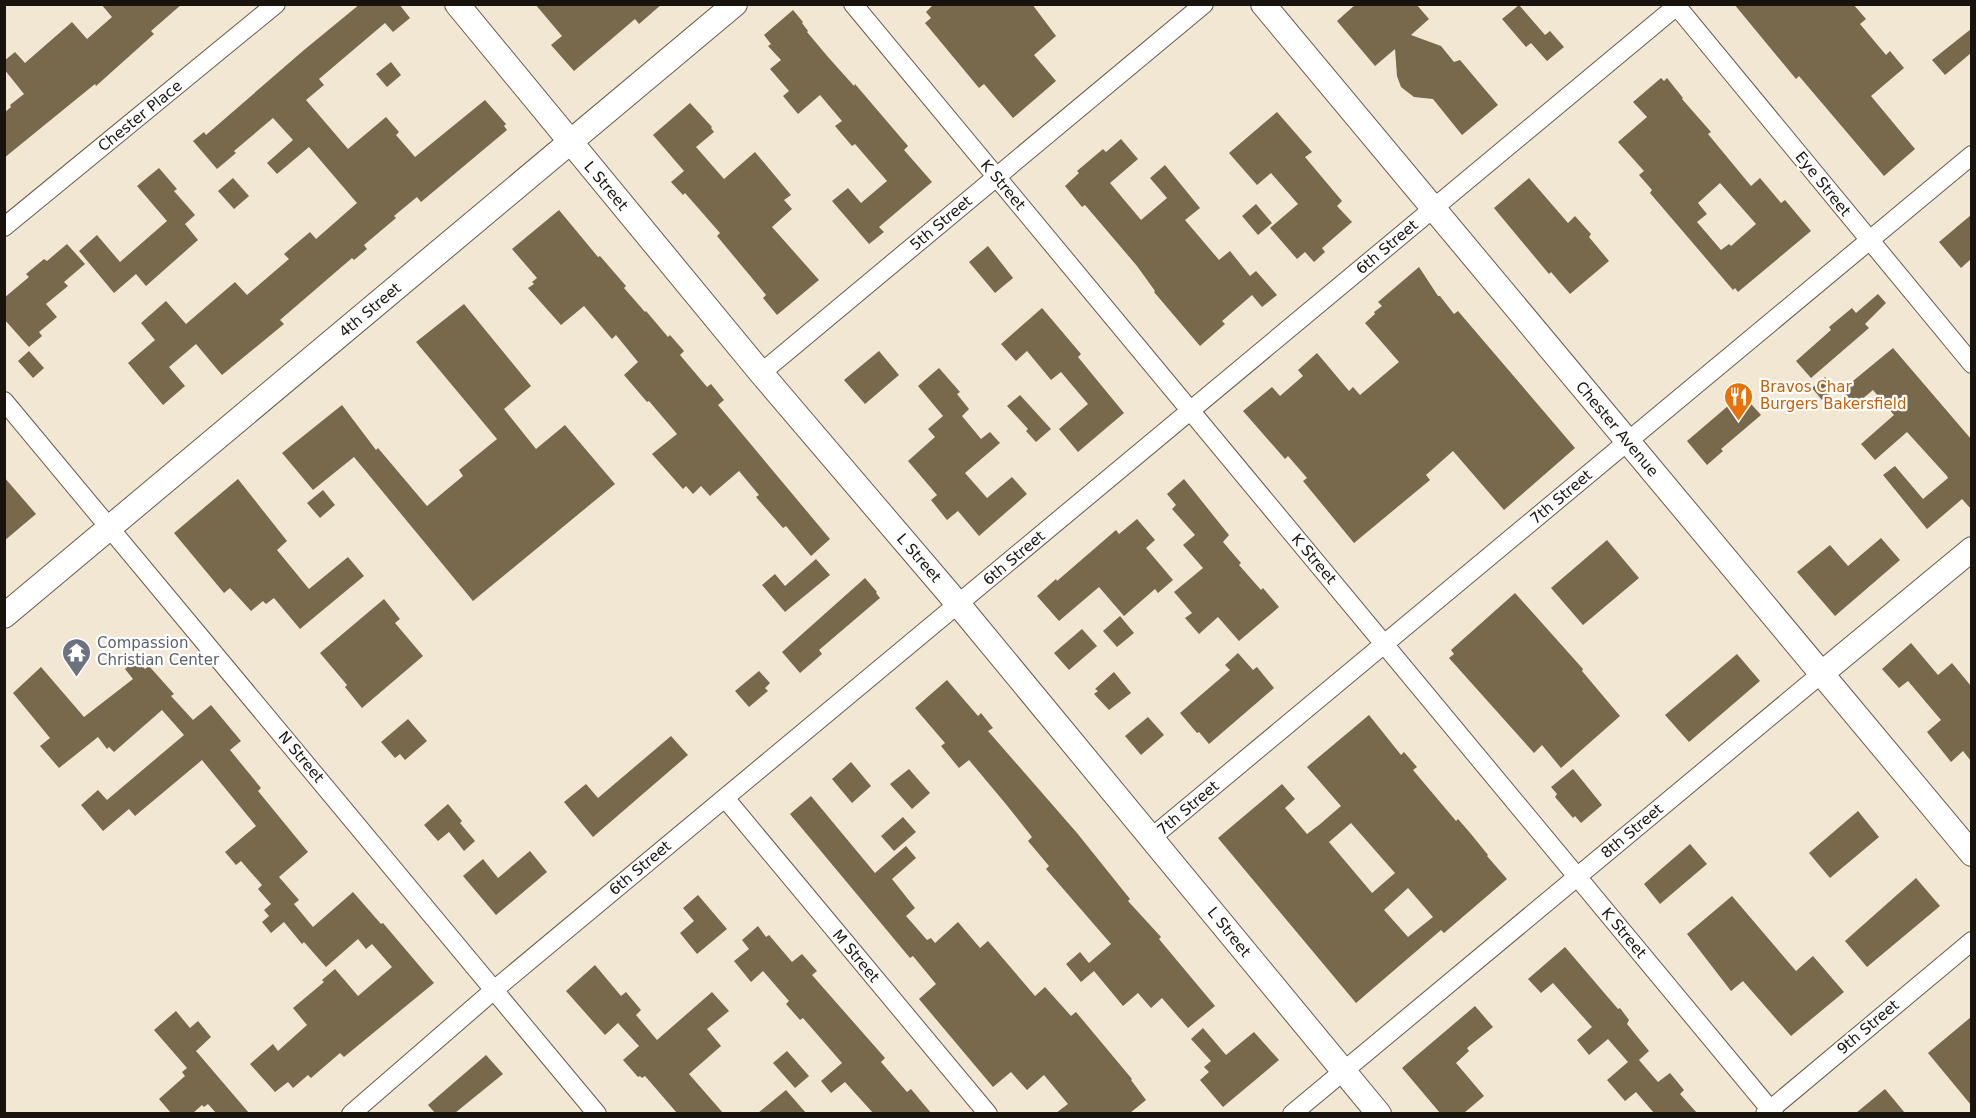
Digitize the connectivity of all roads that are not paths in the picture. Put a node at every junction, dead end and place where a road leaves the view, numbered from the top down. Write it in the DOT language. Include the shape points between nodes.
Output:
graph roads {
  1 [pos="276,4"];
  2 [pos="457,4"];
  3 [pos="735,4"];
  4 [pos="853,4"];
  5 [pos="1204,4"];
  6 [pos="1263,4"];
  7 [pos="1677,5"];
  8 [pos="570,142"];
  9 [pos="1971,155"];
  10 [pos="996,177"];
  11 [pos="1433,208"];
  12 [pos="4,227"];
  13 [pos="1869,240"];
  14 [pos="1971,364"];
  15 [pos="761,373"];
  16 [pos="4,401"];
  17 [pos="1190,411"];
  18 [pos="1628,442"];
  19 [pos="110,528"];
  20 [pos="1971,549"];
  21 [pos="958,604"];
  22 [pos="4,616"];
  23 [pos="1384,644"];
  24 [pos="1821,674"];
  25 [pos="725,798"];
  26 [pos="1151,838"];
  27 [pos="1971,855"];
  28 [pos="1577,876"];
  29 [pos="1971,941"];
  30 [pos="494,990"];
  31 [pos="1343,1071"];
  32 [pos="1770,1112"];
  33 [pos="351,1113"];
  34 [pos="597,1113"];
  35 [pos="988,1113"];
  36 [pos="1292,1113"];
  37 [pos="1379,1113"];
  1 -- 12 [label="street, Chester Place"];
  2 -- 8 [label="street, L Street"];
  3 -- 8 [label="street, 4th Street"];
  4 -- 10 [label="street, K Street"];
  5 -- 10 [label="street, 5th Street"];
  6 -- 11 [label="street, Chester Avenue"];
  7 -- 11 [label="street, 6th Street"];
  7 -- 13 [label="street, Eye Street"];
  8 -- 15 [label="street, L Street"];
  8 -- 19 [label="street, 4th Street"];
  9 -- 13 [label="street, 7th Street"];
  10 -- 15 [label="street, 5th Street"];
  10 -- 17 [label="street, K Street"];
  11 -- 17 [label="street, 6th Street"];
  11 -- 18 [label="street, Chester Avenue"];
  13 -- 14 [label="street, Eye Street"];
  13 -- 18 [label="street, 7th Street"];
  15 -- 21 [label="street, L Street"];
  16 -- 19 [label="street, N Street"];
  17 -- 21 [label="street, 6th Street"];
  17 -- 23 [label="street, K Street"];
  18 -- 23 [label="street, 7th Street"];
  18 -- 24 [label="street, Chester Avenue"];
  19 -- 22 [label="street, 4th Street"];
  19 -- 30 [label="street, N Street"];
  20 -- 24 [label="street, 8th Street"];
  21 -- 25 [label="street, 6th Street"];
  21 -- 26 [label="street, L Street"];
  23 -- 26 [label="street, 7th Street"];
  23 -- 28 [label="street, K Street"];
  24 -- 27 [label="street, Chester Avenue"];
  24 -- 28 [label="street, 8th Street"];
  25 -- 30 [label="street, 6th Street"];
  25 -- 35 [label="street, M Street"];
  26 -- 31 [label="street, L Street"];
  28 -- 31 [label="street, 8th Street"];
  28 -- 32 [label="street, K Street"];
  29 -- 32 [label="street, 9th Street"];
  30 -- 33 [label="street, 6th Street"];
  30 -- 34 [label="street, N Street"];
  31 -- 36 [label="street, 8th Street"];
  31 -- 37 [label="street, L Street"];
}
